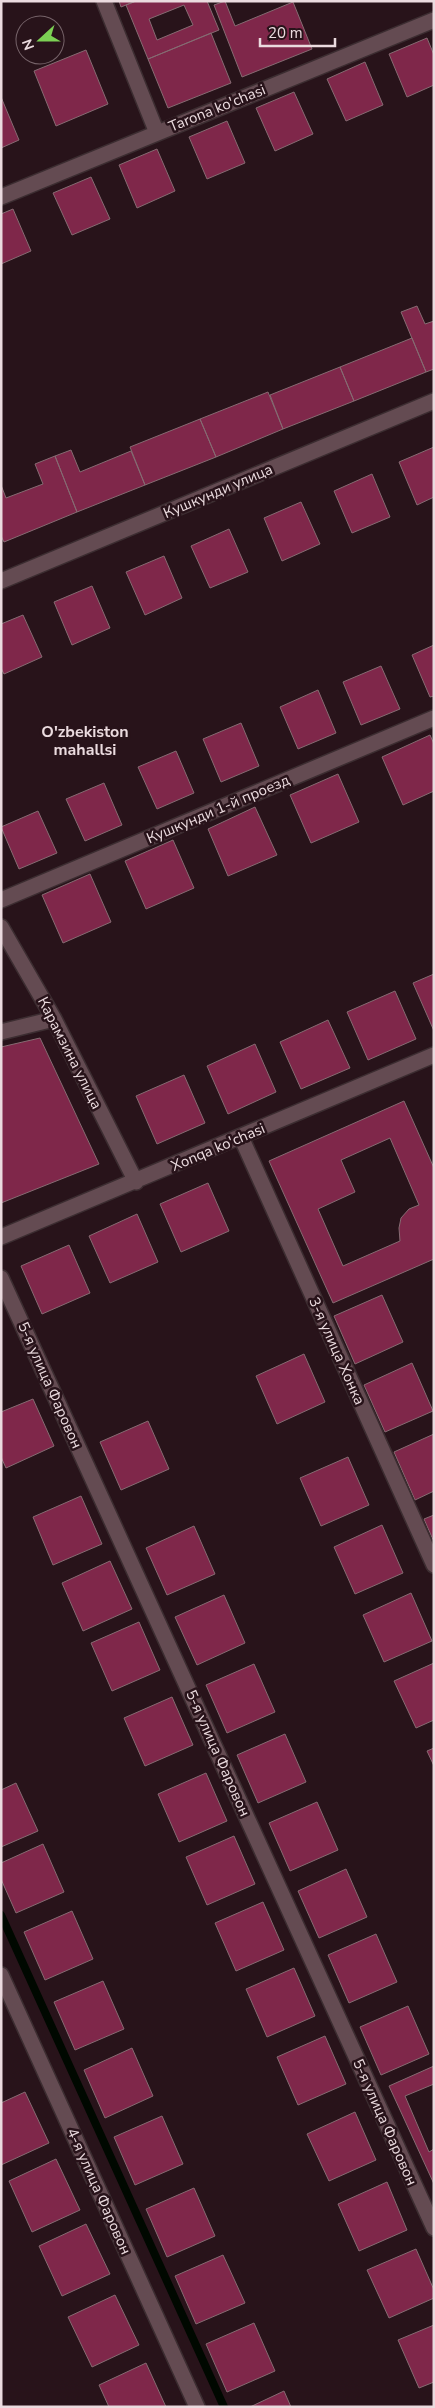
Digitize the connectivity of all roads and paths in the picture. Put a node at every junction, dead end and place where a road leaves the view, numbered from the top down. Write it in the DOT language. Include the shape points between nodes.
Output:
graph roads {
  1 [pos="104,1"];
  2 [pos="434,20"];
  3 [pos="157,133"];
  4 [pos="1,197"];
  5 [pos="434,401"];
  6 [pos="1,581"];
  7 [pos="434,718"];
  8 [pos="1,900"];
  9 [pos="1,926"];
  10 [pos="54,1020"];
  11 [pos="1,1032"];
  12 [pos="434,1055"];
  13 [pos="241,1137"];
  14 [pos="136,1182"];
  15 [pos="1,1237"];
  16 [pos="1,1278"];
  17 [pos="434,1566"];
  18 [pos="1,1975"];
  19 [pos="434,2228"];
  20 [pos="197,2407"];
  1 -- 3 [label="street"];
  2 -- 3 [label="street, Tarona ko'chasi"];
  3 -- 4 [label="street, Tarona ko'chasi"];
  5 -- 6 [label="street, Кушкунди улица"];
  7 -- 8 [label="street, Кушкунди 1-й проезд"];
  9 -- 10 [label="street, Карамзина улица"];
  10 -- 11 [label="street"];
  10 -- 14 [label="street, Карамзина улица"];
  12 -- 13 [label="street, Xonqa ko'chasi"];
  13 -- 14 [label="street, Xonqa ko'chasi"];
  13 -- 17 [label="street, 3-я улица Хонка"];
  14 -- 15 [label="street, Xonqa ko'chasi"];
  16 -- 19 [label="street, 5-я улица Фаровон"];
  18 -- 20 [label="street, 4-я улица Фаровон"];
}
